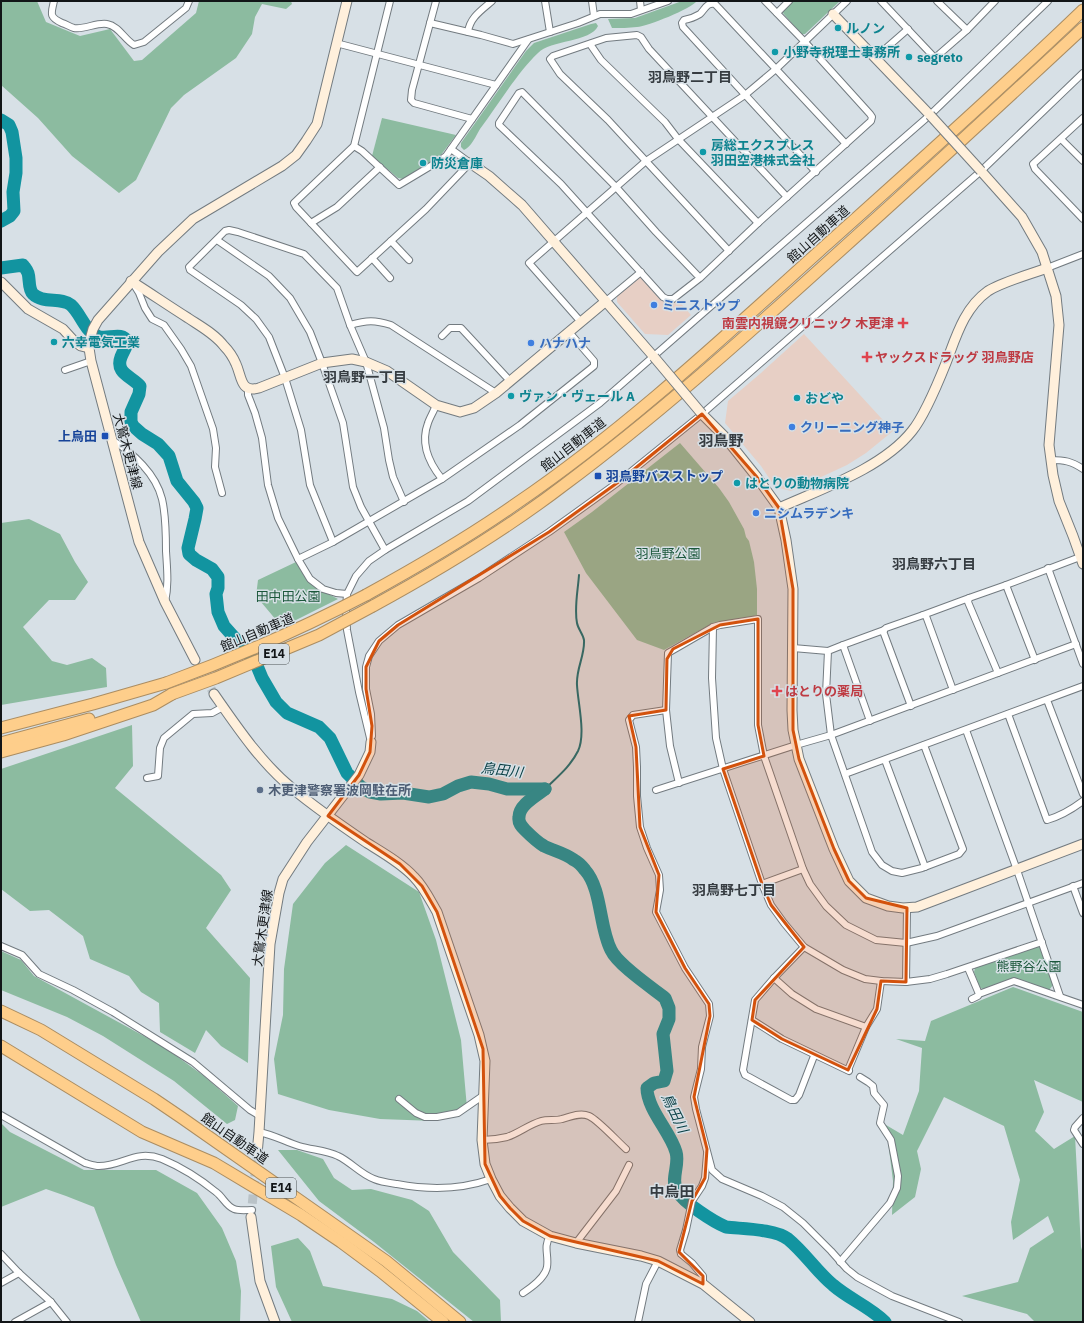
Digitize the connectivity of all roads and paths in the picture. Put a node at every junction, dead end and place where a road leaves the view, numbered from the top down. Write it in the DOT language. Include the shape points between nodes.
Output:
graph roads {
  1 [pos="54,1"];
  2 [pos="189,1"];
  3 [pos="347,1"];
  4 [pos="390,1"];
  5 [pos="436,1"];
  6 [pos="492,1"];
  7 [pos="545,1"];
  8 [pos="592,1"];
  9 [pos="640,1"];
  10 [pos="668,1"];
  11 [pos="766,1"];
  12 [pos="789,1"];
  13 [pos="847,1"];
  14 [pos="881,1"];
  15 [pos="937,1"];
  16 [pos="995,1"];
  17 [pos="1048,1"];
  18 [pos="641,10"];
  19 [pos="1083,10"];
  20 [pos="777,13"];
  21 [pos="833,14"];
  22 [pos="594,16"];
  23 [pos="430,23"];
  24 [pos="1083,28"];
  25 [pos="908,29"];
  26 [pos="967,30"];
  27 [pos="468,32"];
  28 [pos="550,32"];
  29 [pos="528,40"];
  30 [pos="804,41"];
  31 [pos="336,43"];
  32 [pos="590,44"];
  33 [pos="377,54"];
  34 [pos="876,57"];
  35 [pos="419,64"];
  36 [pos="776,69"];
  37 [pos="1083,72"];
  38 [pos="496,85"];
  39 [pos="745,95"];
  40 [pos="930,115"];
  41 [pos="712,118"];
  42 [pos="1083,118"];
  43 [pos="472,119"];
  44 [pos="678,139"];
  45 [pos="1061,139"];
  46 [pos="846,144"];
  47 [pos="354,146"];
  48 [pos="451,149"];
  49 [pos="646,161"];
  50 [pos="1083,161"];
  51 [pos="470,163"];
  52 [pos="380,167"];
  53 [pos="981,171"];
  54 [pos="816,172"];
  55 [pos="616,187"];
  56 [pos="787,198"];
  57 [pos="587,213"];
  58 [pos="1083,219"];
  59 [pos="311,223"];
  60 [pos="758,223"];
  61 [pos="217,240"];
  62 [pos="554,241"];
  63 [pos="390,242"];
  64 [pos="729,251"];
  65 [pos="1083,254"];
  66 [pos="372,258"];
  67 [pos="409,260"];
  68 [pos="1047,268"];
  69 [pos="641,272"];
  70 [pos="390,278"];
  71 [pos="700,278"];
  72 [pos="131,281"];
  73 [pos="1,282"];
  74 [pos="606,301"];
  75 [pos="581,322"];
  76 [pos="350,325"];
  77 [pos="569,332"];
  78 [pos="442,336"];
  79 [pos="90,348"];
  80 [pos="654,357"];
  81 [pos="91,361"];
  82 [pos="366,362"];
  83 [pos="322,363"];
  84 [pos="65,370"];
  85 [pos="285,378"];
  86 [pos="510,381"];
  87 [pos="248,389"];
  88 [pos="496,393"];
  89 [pos="436,405"];
  90 [pos="702,414"];
  91 [pos="112,440"];
  92 [pos="1050,460"];
  93 [pos="1083,469"];
  94 [pos="442,479"];
  95 [pos="222,493"];
  96 [pos="404,502"];
  97 [pos="779,508"];
  98 [pos="369,522"];
  99 [pos="333,542"];
  100 [pos="385,550"];
  101 [pos="1082,558"];
  102 [pos="298,559"];
  103 [pos="1048,568"];
  104 [pos="1006,584"];
  105 [pos="347,594"];
  106 [pos="969,598"];
  107 [pos="165,602"];
  108 [pos="923,615"];
  109 [pos="713,627"];
  110 [pos="884,630"];
  111 [pos="1076,644"];
  112 [pos="843,645"];
  113 [pos="793,648"];
  114 [pos="828,651"];
  115 [pos="195,660"];
  116 [pos="1035,660"];
  117 [pos="1083,664"];
  118 [pos="998,673"];
  119 [pos="1083,686"];
  120 [pos="953,690"];
  121 [pos="172,694"];
  122 [pos="214,694"];
  123 [pos="1048,700"];
  124 [pos="911,706"];
  125 [pos="223,707"];
  126 [pos="666,710"];
  127 [pos="1008,714"];
  128 [pos="870,721"];
  129 [pos="1,728"];
  130 [pos="966,730"];
  131 [pos="832,735"];
  132 [pos="371,742"];
  133 [pos="1,743"];
  134 [pos="796,745"];
  135 [pos="924,745"];
  136 [pos="1,752"];
  137 [pos="764,756"];
  138 [pos="885,760"];
  139 [pos="723,770"];
  140 [pos="845,774"];
  141 [pos="147,778"];
  142 [pos="679,783"];
  143 [pos="656,790"];
  144 [pos="1083,794"];
  145 [pos="1083,801"];
  146 [pos="328,816"];
  147 [pos="1083,844"];
  148 [pos="925,867"];
  149 [pos="803,869"];
  150 [pos="1017,870"];
  151 [pos="1083,882"];
  152 [pos="762,884"];
  153 [pos="1073,886"];
  154 [pos="1028,902"];
  155 [pos="907,908"];
  156 [pos="1083,913"];
  157 [pos="1042,942"];
  158 [pos="906,943"];
  159 [pos="1,946"];
  160 [pos="804,947"];
  161 [pos="968,968"];
  162 [pos="774,978"];
  163 [pos="881,981"];
  164 [pos="906,982"];
  165 [pos="979,994"];
  166 [pos="1060,996"];
  167 [pos="972,999"];
  168 [pos="1083,1005"];
  169 [pos="1,1011"];
  170 [pos="752,1020"];
  171 [pos="866,1027"];
  172 [pos="1,1046"];
  173 [pos="814,1056"];
  174 [pos="860,1077"];
  175 [pos="484,1095"];
  176 [pos="399,1099"];
  177 [pos="1,1115"];
  178 [pos="260,1116"];
  179 [pos="1083,1118"];
  180 [pos="259,1132"];
  181 [pos="482,1140"];
  182 [pos="1083,1144"];
  183 [pos="626,1149"];
  184 [pos="707,1149"];
  185 [pos="257,1154"];
  186 [pos="629,1165"];
  187 [pos="491,1179"];
  188 [pos="252,1214"];
  189 [pos="550,1236"];
  190 [pos="576,1244"];
  191 [pos="1,1254"];
  192 [pos="658,1261"];
  193 [pos="840,1262"];
  194 [pos="19,1273"];
  195 [pos="1,1283"];
  196 [pos="703,1284"];
  197 [pos="523,1293"];
  198 [pos="51,1302"];
  199 [pos="20,1321"];
  200 [pos="67,1322"];
  201 [pos="275,1322"];
  202 [pos="443,1322"];
  203 [pos="460,1322"];
  204 [pos="638,1322"];
  205 [pos="750,1322"];
  206 [pos="959,1322"];
  1 -- 2 [label="street" via="51,12 55,20 74,28 106,23 114,26 134,45 144,42 186,8"];
  3 -- 31 [label="street, 大鷲木更津線"];
  4 -- 33 [label="street"];
  5 -- 23 [label="street"];
  6 -- 27 [label="street" via="478,12 469,25"];
  7 -- 28 [label="street"];
  8 -- 22 [label="street"];
  9 -- 18 [label="street"];
  10 -- 18 [label="street"];
  11 -- 20 [label="street"];
  12 -- 20 [label="street"];
  13 -- 21 [label="street"];
  14 -- 25 [label="street"];
  15 -- 26 [label="street"];
  16 -- 26 [label="street"];
  17 -- 40 [label="street"];
  18 -- 22 [label="street" via="631,14"];
  19 -- 129 [label="highway, 館山自動車道 / E14, bridge" via="733,329 643,407 518,503 366,595 302,627 166,683"];
  20 -- 30 [label="street"];
  21 -- 30 [label="street"];
  21 -- 34 [label="street"];
  22 -- 28 [label="street"];
  23 -- 27 [label="street"];
  23 -- 35 [label="street"];
  24 -- 121 [label="highway, 館山自動車道 / E14, bridge" via="744,337 653,415 528,512 412,585 319,635"];
  25 -- 26 [label="street" via="936,57"];
  25 -- 34 [label="street"];
  27 -- 29 [label="street" via="513,44"];
  28 -- 29 [label="street"];
  29 -- 38 [label="street"];
  30 -- 36 [label="street"];
  30 -- 46 [label="street" via="872,117 871,121"];
  31 -- 33 [label="street"];
  31 -- 72 [label="street, 大鷲木更津線" via="316,124 296,154 282,166 193,220"];
  32 -- 41 [label="street" via="606,38 637,35 641,37"];
  32 -- 44 [label="street" via="602,60 665,122"];
  32 -- 49 [label="street" via="550,59 560,74"];
  33 -- 35 [label="street"];
  33 -- 47 [label="street"];
  34 -- 40 [label="street"];
  35 -- 38 [label="street"];
  35 -- 43 [label="street" via="411,100"];
  36 -- 39 [label="street"];
  36 -- 39 [label="street" via="715,4 708,4 699,14 684,20 683,27"];
  36 -- 46 [label="street"];
  37 -- 53 [label="street"];
  38 -- 43 [label="street"];
  39 -- 41 [label="street"];
  39 -- 54 [label="street"];
  40 -- 53 [label="street, bridge"];
  40 -- 80 [label="street"];
  41 -- 44 [label="street"];
  41 -- 56 [label="street"];
  42 -- 45 [label="street"];
  43 -- 48 [label="street"];
  44 -- 49 [label="street"];
  44 -- 60 [label="street"];
  45 -- 50 [label="street"];
  45 -- 58 [label="street" via="1033,164"];
  46 -- 54 [label="street"];
  47 -- 52 [label="street"];
  47 -- 59 [label="street" via="294,203"];
  48 -- 51 [label="street"];
  48 -- 52 [label="street" via="439,162 399,185"];
  49 -- 55 [label="street"];
  49 -- 64 [label="street"];
  51 -- 62 [label="street" via="522,204"];
  51 -- 63 [label="street"];
  52 -- 59 [label="street" via="337,207"];
  53 -- 68 [label="street" via="1022,217 1042,252"];
  53 -- 90 [label="street"];
  54 -- 56 [label="street"];
  55 -- 57 [label="street"];
  55 -- 57 [label="street" via="522,92 519,93 499,125 561,184"];
  55 -- 71 [label="street"];
  56 -- 60 [label="street"];
  57 -- 62 [label="street"];
  57 -- 69 [label="street"];
  59 -- 66 [label="street" via="357,272"];
  60 -- 64 [label="street"];
  61 -- 76 [label="street" via="224,231 229,230 304,254 337,288"];
  61 -- 83 [label="street" via="269,276 290,298 310,332"];
  61 -- 85 [label="street" via="189,267 190,270 241,305 256,319 268,337"];
  62 -- 74 [label="street"];
  62 -- 75 [label="street" via="529,263"];
  63 -- 66 [label="street"];
  63 -- 67 [label="street"];
  64 -- 71 [label="street"];
  65 -- 68 [label="street"];
  66 -- 70 [label="street"];
  68 -- 92 [label="street" via="1056,296 1059,325 1048,445"];
  68 -- 97 [label="street" via="990,290 971,307 921,418 900,444 852,476"];
  69 -- 71 [label="street" via="667,299 673,299"];
  69 -- 74 [label="street"];
  72 -- 79 [label="street, 大鷲木更津線" via="98,320 93,329"];
  72 -- 87 [label="street" via="223,344"];
  72 -- 95 [label="street" via="140,293 152,319 164,326 191,366 213,429 215,467"];
  73 -- 79 [label="street" via="33,312 63,328 81,346"];
  74 -- 75 [label="street"];
  74 -- 80 [label="street"];
  75 -- 77 [label="street"];
  76 -- 82 [label="street"];
  76 -- 88 [label="street" via="364,320 391,325"];
  77 -- 86 [label="street"];
  77 -- 94 [label="street" via="594,361 594,366 520,424"];
  78 -- 86 [label="street" via="450,328 460,328"];
  79 -- 81 [label="street, 大鷲木更津線"];
  80 -- 90 [label="street, bridge"];
  80 -- 100 [label="street" via="600,403 468,501"];
  81 -- 84 [label="street"];
  81 -- 91 [label="street, 大鷲木更津線"];
  82 -- 83 [label="street" via="352,359"];
  82 -- 89 [label="street" via="387,371"];
  82 -- 96 [label="street" via="384,428 392,477"];
  83 -- 85 [label="street"];
  83 -- 98 [label="street" via="343,423 353,487"];
  85 -- 87 [label="street" via="253,390"];
  85 -- 99 [label="street" via="301,430 310,484"];
  86 -- 88 [label="street"];
  87 -- 102 [label="street" via="262,438 268,485 278,518"];
  88 -- 89 [label="street" via="474,408 460,412"];
  89 -- 94 [label="street" via="427,423 425,436 427,454 433,468"];
  90 -- 97 [label="street" via="724,436"];
  90 -- 132 [label="street" via="617,484 549,532 479,578 398,625 379,641 369,656 366,667 366,689 372,726"];
  91 -- 107 [label="street, 大鷲木更津線" via="139,542"];
  91 -- 107 [label="street" via="122,446 152,477 162,499 168,590"];
  92 -- 93 [label="street" via="1065,460"];
  92 -- 101 [label="street" via="1059,501"];
  94 -- 96 [label="street"];
  96 -- 98 [label="street"];
  97 -- 113 [label="street" via="793,589"];
  98 -- 99 [label="street"];
  98 -- 100 [label="street"];
  99 -- 102 [label="street"];
  100 -- 105 [label="street" via="356,576"];
  101 -- 103 [label="street"];
  102 -- 105 [label="street" via="310,579 323,588"];
  103 -- 104 [label="street"];
  103 -- 111 [label="street"];
  104 -- 106 [label="street"];
  104 -- 116 [label="street"];
  105 -- 132 [label="street" via="347,630"];
  106 -- 108 [label="street"];
  106 -- 118 [label="street" via="968,602"];
  107 -- 115 [label="street, 大鷲木更津線"];
  108 -- 110 [label="street"];
  108 -- 120 [label="street" via="926,616"];
  109 -- 126 [label="street" via="668,653"];
  109 -- 137 [label="street" via="758,619 758,726"];
  109 -- 139 [label="street" via="712,678 716,738"];
  110 -- 112 [label="street"];
  110 -- 124 [label="street"];
  111 -- 116 [label="street"];
  111 -- 117 [label="street"];
  112 -- 114 [label="street"];
  112 -- 128 [label="street"];
  113 -- 114 [label="street"];
  113 -- 134 [label="street" via="792,708"];
  114 -- 131 [label="street" via="826,694"];
  116 -- 118 [label="street"];
  118 -- 120 [label="street"];
  119 -- 123 [label="street"];
  120 -- 124 [label="street"];
  121 -- 133 [label="highway, 館山自動車道 / E14"];
  121 -- 136 [label="highway" via="153,705 63,735"];
  122 -- 125 [label="street"];
  123 -- 127 [label="street"];
  123 -- 144 [label="street"];
  124 -- 128 [label="street"];
  125 -- 141 [label="street" via="212,713 194,714 164,738 160,748 158,776"];
  125 -- 146 [label="street" via="272,770"];
  126 -- 142 [label="street" via="670,746"];
  126 -- 184 [label="street" via="633,715 629,720 636,747 640,827 659,876 660,890 656,912 685,968 709,1004 710,1016 694,1097"];
  127 -- 130 [label="street"];
  127 -- 145 [label="street" via="1047,820 1061,816"];
  128 -- 131 [label="street"];
  130 -- 135 [label="street"];
  130 -- 150 [label="street"];
  131 -- 134 [label="street"];
  131 -- 140 [label="street"];
  132 -- 146 [label="street, 大鷲木更津線" via="370,752 359,775"];
  134 -- 137 [label="street"];
  134 -- 155 [label="street" via="799,759 844,874 866,898 888,906"];
  135 -- 138 [label="street"];
  135 -- 148 [label="street" via="962,849 959,854"];
  137 -- 139 [label="street"];
  137 -- 149 [label="street"];
  138 -- 140 [label="street"];
  138 -- 148 [label="street"];
  139 -- 142 [label="street"];
  139 -- 152 [label="street"];
  140 -- 148 [label="street" via="872,852 882,865 902,873"];
  142 -- 143 [label="street"];
  146 -- 175 [label="street" via="400,864 422,886 431,900 480,1035 485,1061"];
  146 -- 178 [label="street, 大鷲木更津線" via="292,865 279,893 270,944"];
  147 -- 150 [label="street"];
  149 -- 152 [label="street"];
  149 -- 158 [label="street" via="826,906 846,925 876,940"];
  150 -- 154 [label="street"];
  150 -- 155 [label="street" via="948,896"];
  151 -- 153 [label="street"];
  152 -- 160 [label="street" via="771,905"];
  153 -- 154 [label="street"];
  153 -- 156 [label="street"];
  154 -- 157 [label="street"];
  154 -- 158 [label="street" via="937,936"];
  155 -- 158 [label="street"];
  157 -- 161 [label="street"];
  157 -- 166 [label="street"];
  158 -- 164 [label="street"];
  159 -- 178 [label="street" via="22,956 39,974 113,1012 193,1062"];
  160 -- 162 [label="street"];
  160 -- 163 [label="street" via="843,970"];
  161 -- 164 [label="street" via="930,979"];
  161 -- 165 [label="street"];
  162 -- 170 [label="street" via="755,1000"];
  162 -- 171 [label="street" via="792,994 816,1009"];
  163 -- 164 [label="street"];
  163 -- 171 [label="street" via="877,1009"];
  165 -- 166 [label="street" via="1014,981"];
  165 -- 167 [label="street"];
  166 -- 168 [label="street"];
  169 -- 203 [label="highway, 館山自動車道 / E14" via="41,1030 154,1099 386,1261"];
  170 -- 173 [label="street" via="782,1040"];
  170 -- 173 [label="street" via="743,1070 749,1078 795,1100"];
  171 -- 173 [label="street" via="849,1071"];
  172 -- 202 [label="highway, E14" via="142,1132 214,1164 301,1215 380,1271"];
  174 -- 193 [label="street" via="872,1086 874,1093 884,1105 880,1122 891,1140 898,1176 897,1188 890,1203"];
  175 -- 176 [label="street" via="458,1113 437,1117 425,1117 416,1113"];
  175 -- 181 [label="street"];
  177 -- 188 [label="street" via="85,1163 99,1166 115,1164 132,1157 148,1156 161,1159 218,1193 235,1210"];
  178 -- 180 [label="street, 大鷲木更津線"];
  179 -- 182 [label="street" via="1074,1130"];
  180 -- 185 [label="street, 大鷲木更津線"];
  180 -- 187 [label="street" via="299,1146 329,1152 374,1180 433,1189 476,1184"];
  181 -- 183 [label="street" via="508,1136 548,1119 558,1120 584,1115 595,1120"];
  181 -- 187 [label="street" via="485,1164"];
  184 -- 193 [label="street" via="712,1170 717,1175 783,1207 803,1223"];
  184 -- 196 [label="street" via="705,1178 692,1201 680,1250 703,1276"];
  186 -- 190 [label="street" via="616,1191"];
  187 -- 189 [label="street" via="510,1208 523,1220"];
  188 -- 201 [label="street" via="260,1282"];
  189 -- 190 [label="street"];
  189 -- 197 [label="street" via="546,1242 545,1273"];
  190 -- 192 [label="street"];
  191 -- 194 [label="street"];
  192 -- 196 [label="street"];
  192 -- 204 [label="street" via="646,1284"];
  193 -- 206 [label="street" via="857,1277 876,1288"];
  194 -- 195 [label="street"];
  194 -- 198 [label="street"];
  196 -- 205 [label="street"];
  198 -- 199 [label="street"];
  198 -- 200 [label="street"];
}
